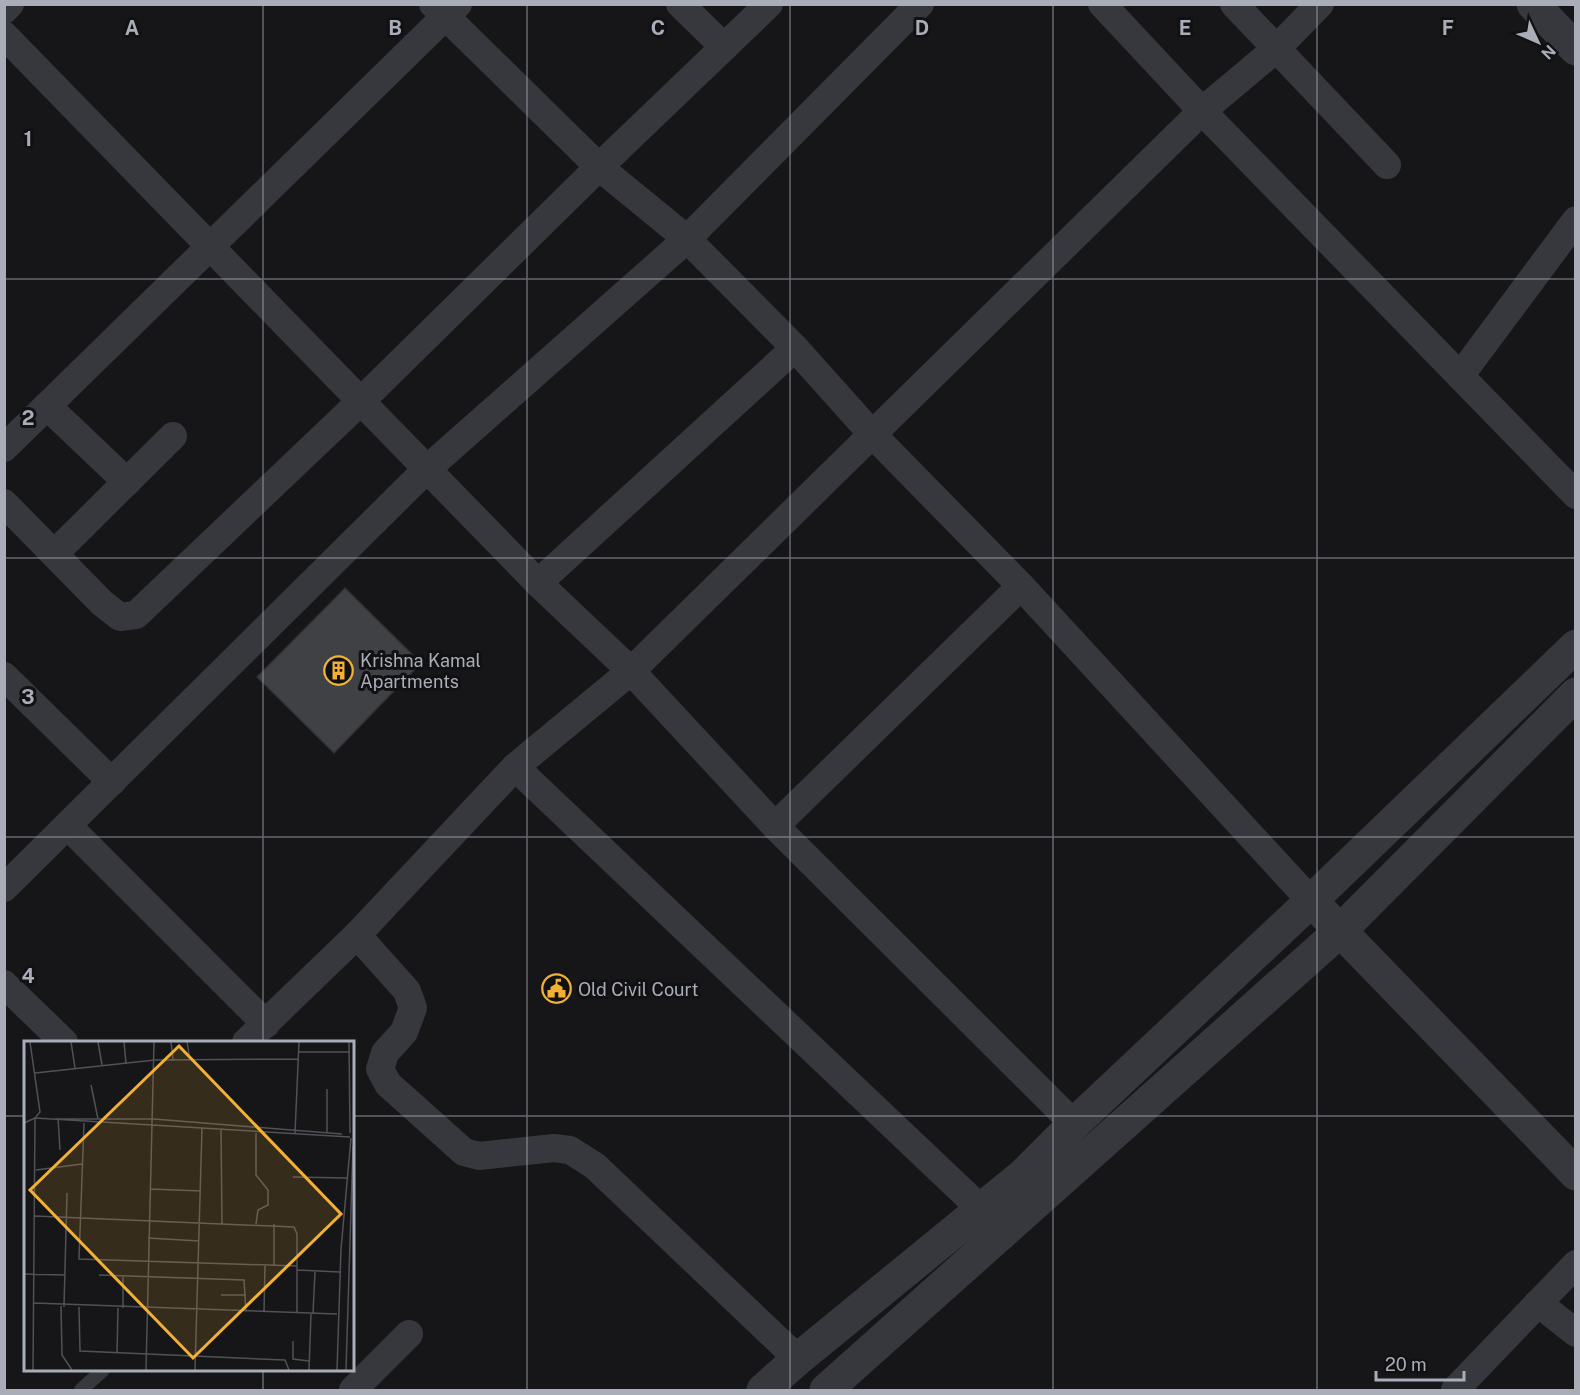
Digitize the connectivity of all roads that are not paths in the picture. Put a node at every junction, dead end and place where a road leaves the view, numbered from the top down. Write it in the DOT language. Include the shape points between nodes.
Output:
graph roads {
  1 [pos="10,4"];
  2 [pos="680,4"];
  3 [pos="769,4"];
  4 [pos="920,4"];
  5 [pos="1102,4"];
  6 [pos="1234,4"];
  7 [pos="1320,4"];
  8 [pos="1533,4"];
  9 [pos="445,9"];
  10 [pos="4,10"];
  11 [pos="4,35"];
  12 [pos="724,47"];
  13 [pos="1277,48"];
  14 [pos="1575,49"];
  15 [pos="1202,111"];
  16 [pos="1387,165"];
  17 [pos="599,167"];
  18 [pos="1575,220"];
  19 [pos="687,239"];
  20 [pos="212,246"];
  21 [pos="795,348"];
  22 [pos="1460,376"];
  23 [pos="362,401"];
  24 [pos="47,406"];
  25 [pos="872,434"];
  26 [pos="173,436"];
  27 [pos="4,448"];
  28 [pos="427,469"];
  29 [pos="127,482"];
  30 [pos="1575,495"];
  31 [pos="4,503"];
  32 [pos="54,554"];
  33 [pos="538,583"];
  34 [pos="1021,586"];
  35 [pos="1575,646"];
  36 [pos="632,671"];
  37 [pos="4,676"];
  38 [pos="1575,694"];
  39 [pos="515,767"];
  40 [pos="112,782"];
  41 [pos="775,825"];
  42 [pos="68,826"];
  43 [pos="4,888"];
  44 [pos="1311,901"];
  45 [pos="1340,931"];
  46 [pos="357,934"];
  47 [pos="4,984"];
  48 [pos="256,1033"];
  49 [pos="63,1041"];
  50 [pos="1074,1124"];
  51 [pos="1575,1174"];
  52 [pos="981,1209"];
  53 [pos="1575,1264"];
  54 [pos="1538,1303"];
  55 [pos="1575,1333"];
  56 [pos="409,1334"];
  57 [pos="798,1359"];
  58 [pos="102,1371"];
  59 [pos="1463,1388"];
  60 [pos="81,1390"];
  61 [pos="353,1390"];
  62 [pos="763,1390"];
  63 [pos="826,1390"];
  1 -- 10 [label="street"];
  2 -- 12 [label="street"];
  3 -- 12 [label="street"];
  4 -- 19 [label="street"];
  5 -- 15 [label="street"];
  6 -- 13 [label="street"];
  7 -- 13 [label="street"];
  8 -- 14 [label="street"];
  9 -- 17 [label="street"];
  9 -- 20 [label="street"];
  11 -- 20 [label="street"];
  12 -- 17 [label="street"];
  13 -- 15 [label="street"];
  13 -- 16 [label="street"];
  15 -- 22 [label="street"];
  15 -- 25 [label="street"];
  17 -- 19 [label="street"];
  17 -- 23 [label="street"];
  18 -- 22 [label="street"];
  19 -- 21 [label="street"];
  19 -- 28 [label="street"];
  20 -- 23 [label="street"];
  20 -- 24 [label="street"];
  21 -- 25 [label="street"];
  21 -- 33 [label="street"];
  22 -- 30 [label="street"];
  23 -- 28 [label="street"];
  23 -- 32 [label="street" via="136,615 120,616 102,603"];
  24 -- 27 [label="street"];
  24 -- 29 [label="street"];
  25 -- 34 [label="street"];
  25 -- 36 [label="street"];
  26 -- 29 [label="street"];
  28 -- 33 [label="street"];
  28 -- 40 [label="street"];
  29 -- 32 [label="street"];
  31 -- 32 [label="street"];
  33 -- 36 [label="street"];
  34 -- 41 [label="street"];
  34 -- 44 [label="street"];
  35 -- 44 [label="street"];
  36 -- 39 [label="street"];
  36 -- 41 [label="street"];
  37 -- 40 [label="street"];
  38 -- 45 [label="street"];
  39 -- 46 [label="street"];
  39 -- 52 [label="street"];
  40 -- 42 [label="street"];
  41 -- 50 [label="street"];
  42 -- 43 [label="street"];
  42 -- 48 [label="street"];
  44 -- 45 [label="street"];
  44 -- 50 [label="street"];
  45 -- 51 [label="street"];
  45 -- 63 [label="street"];
  46 -- 48 [label="street"];
  46 -- 57 [label="street" via="407,991 413,1008 404,1032 385,1053 380,1069 387,1084 464,1152 479,1156 554,1148 570,1150 595,1166"];
  47 -- 49 [label="street"];
  50 -- 52 [label="street" via="1023,1175"];
  52 -- 57 [label="street"];
  53 -- 54 [label="street"];
  54 -- 55 [label="street"];
  54 -- 59 [label="street"];
  56 -- 61 [label="street"];
  57 -- 62 [label="street"];
  58 -- 60 [label="lane"];
}
